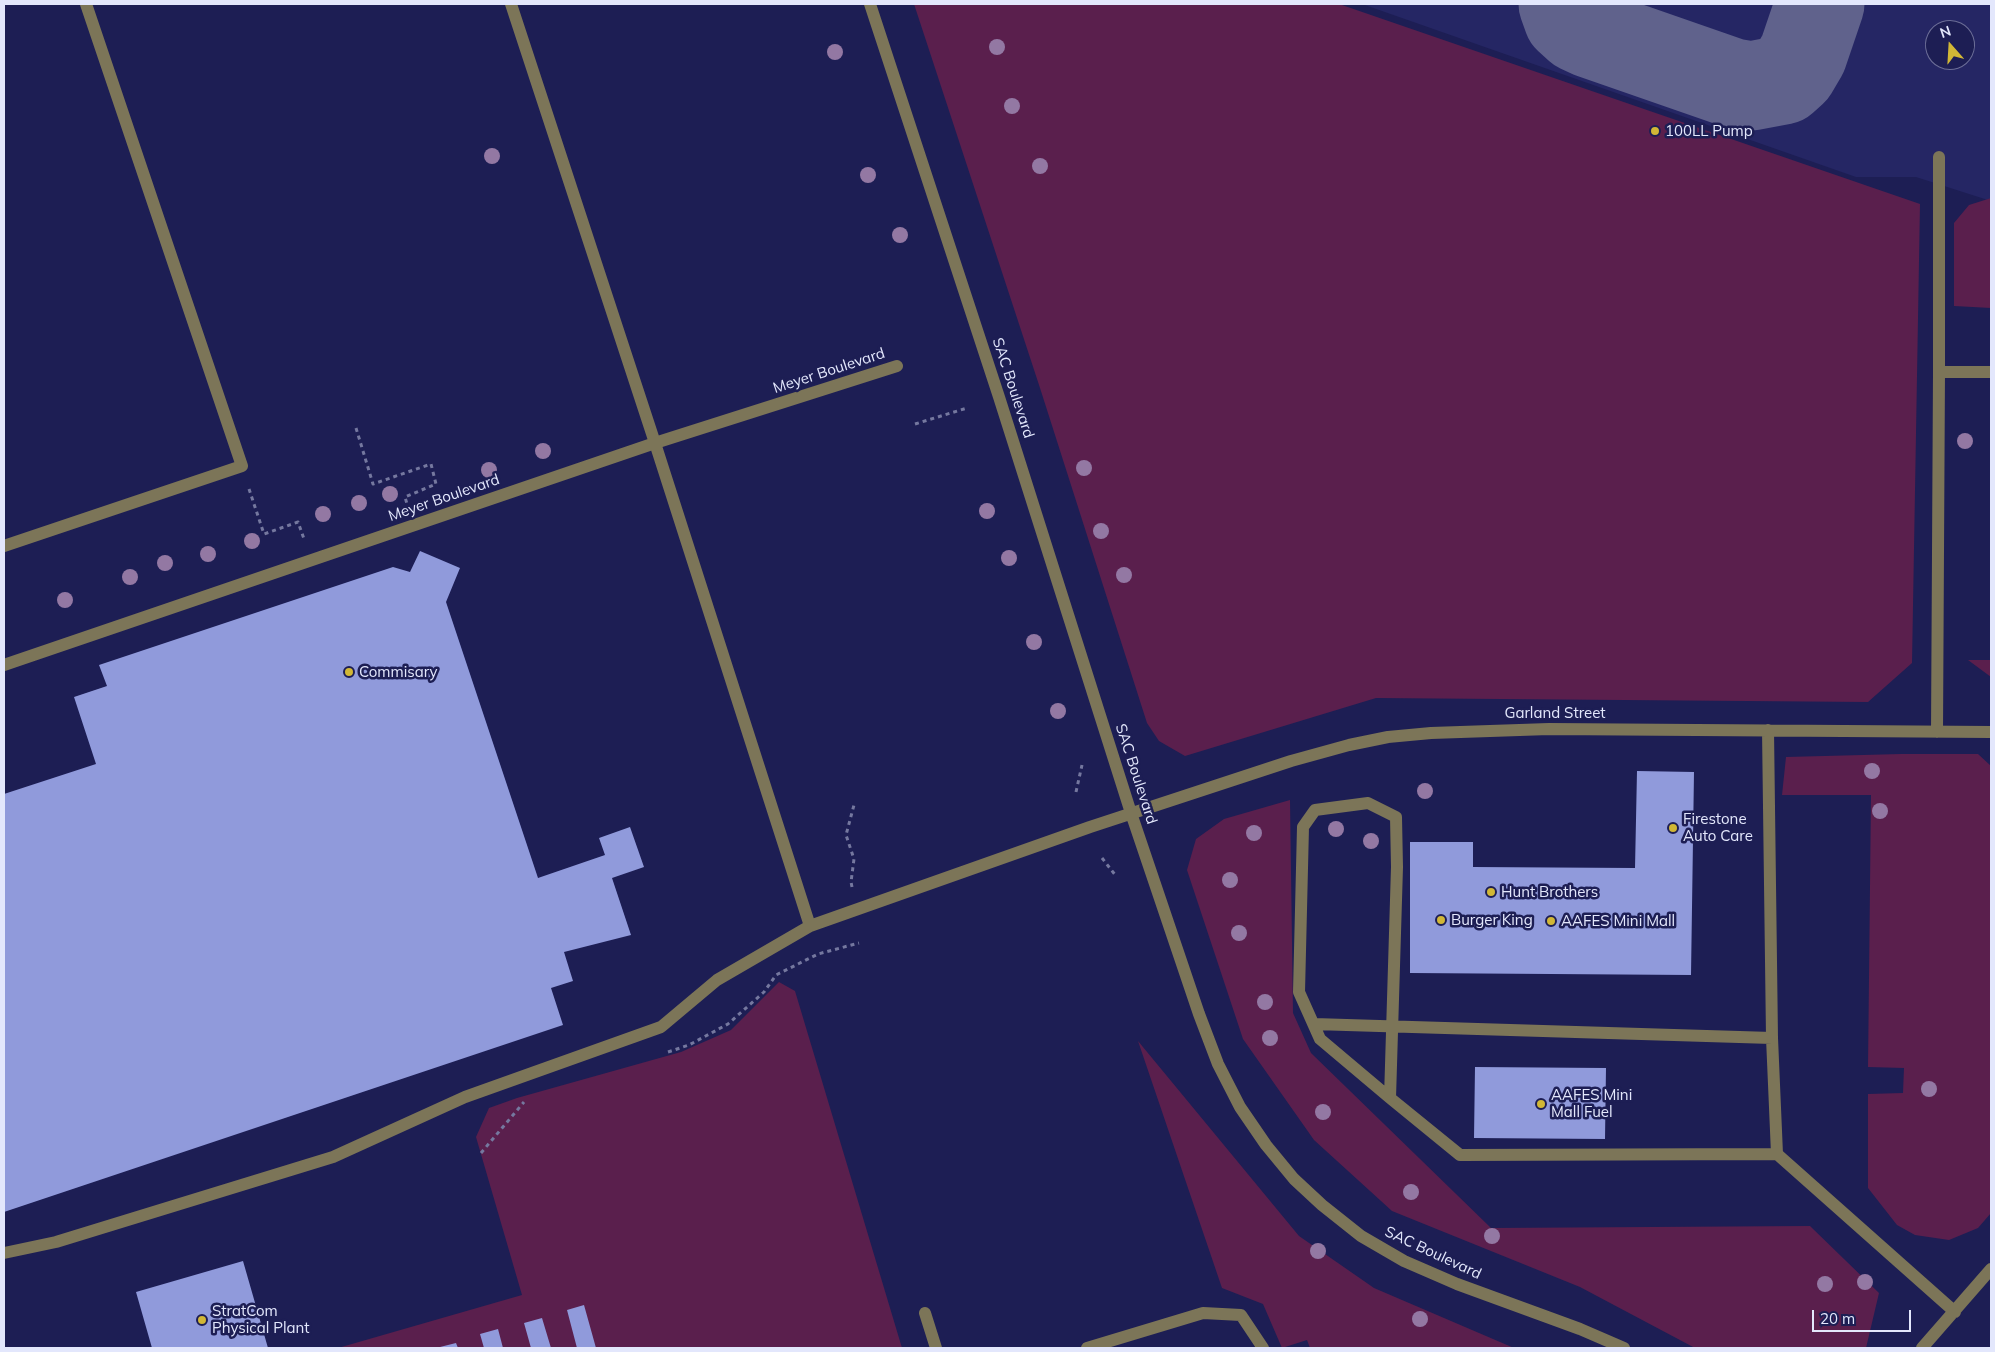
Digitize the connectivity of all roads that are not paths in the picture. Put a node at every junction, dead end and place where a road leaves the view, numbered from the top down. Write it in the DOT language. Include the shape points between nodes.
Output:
graph roads {
  1 [pos="86,4"];
  2 [pos="511,4"];
  3 [pos="870,4"];
  4 [pos="1939,157"];
  5 [pos="897,366"];
  6 [pos="1939,372"];
  7 [pos="1991,372"];
  8 [pos="656,443"];
  9 [pos="4,546"];
  10 [pos="4,665"];
  11 [pos="1768,730"];
  12 [pos="1937,732"];
  13 [pos="1991,732"];
  14 [pos="1131,813"];
  15 [pos="810,926"];
  16 [pos="1314,1024"];
  17 [pos="1392,1027"];
  18 [pos="1772,1038"];
  19 [pos="1390,1098"];
  20 [pos="1777,1154"];
  21 [pos="4,1253"];
  22 [pos="1991,1269"];
  23 [pos="1956,1312"];
  24 [pos="924,1313"];
  25 [pos="936,1348"];
  26 [pos="1087,1348"];
  27 [pos="1263,1348"];
  28 [pos="1624,1348"];
  29 [pos="1922,1348"];
  1 -- 9 [label="street" via="242,466"];
  2 -- 8 [label="street"];
  3 -- 14 [label="street, SAC Boulevard"];
  4 -- 6 [label="street"];
  5 -- 8 [label="street, Meyer Boulevard"];
  6 -- 7 [label="street"];
  6 -- 12 [label="street"];
  8 -- 10 [label="street, Meyer Boulevard"];
  8 -- 15 [label="street"];
  11 -- 12 [label="street, Garland Street"];
  11 -- 14 [label="street, Garland Street" via="1479,730 1388,737 1291,761"];
  11 -- 18 [label="street"];
  12 -- 13 [label="street, Garland Street"];
  14 -- 15 [label="street, Garland Street"];
  14 -- 28 [label="street, SAC Boulevard" via="1218,1064 1240,1107 1294,1179 1361,1236 1404,1260 1457,1284"];
  15 -- 21 [label="street, Garland Street" via="717,980 661,1027 465,1098 333,1157 56,1242"];
  16 -- 17 [label="street"];
  16 -- 17 [label="street" via="1299,992 1303,828 1314,810 1368,803 1396,817"];
  16 -- 19 [label="street" via="1320,1039"];
  17 -- 18 [label="street"];
  17 -- 19 [label="street"];
  18 -- 20 [label="street"];
  19 -- 20 [label="street" via="1460,1155"];
  20 -- 23 [label="street"];
  22 -- 23 [label="street"];
  23 -- 29 [label="street"];
  24 -- 25 [label="street"];
  26 -- 27 [label="street" via="1203,1313 1240,1315"];
}
